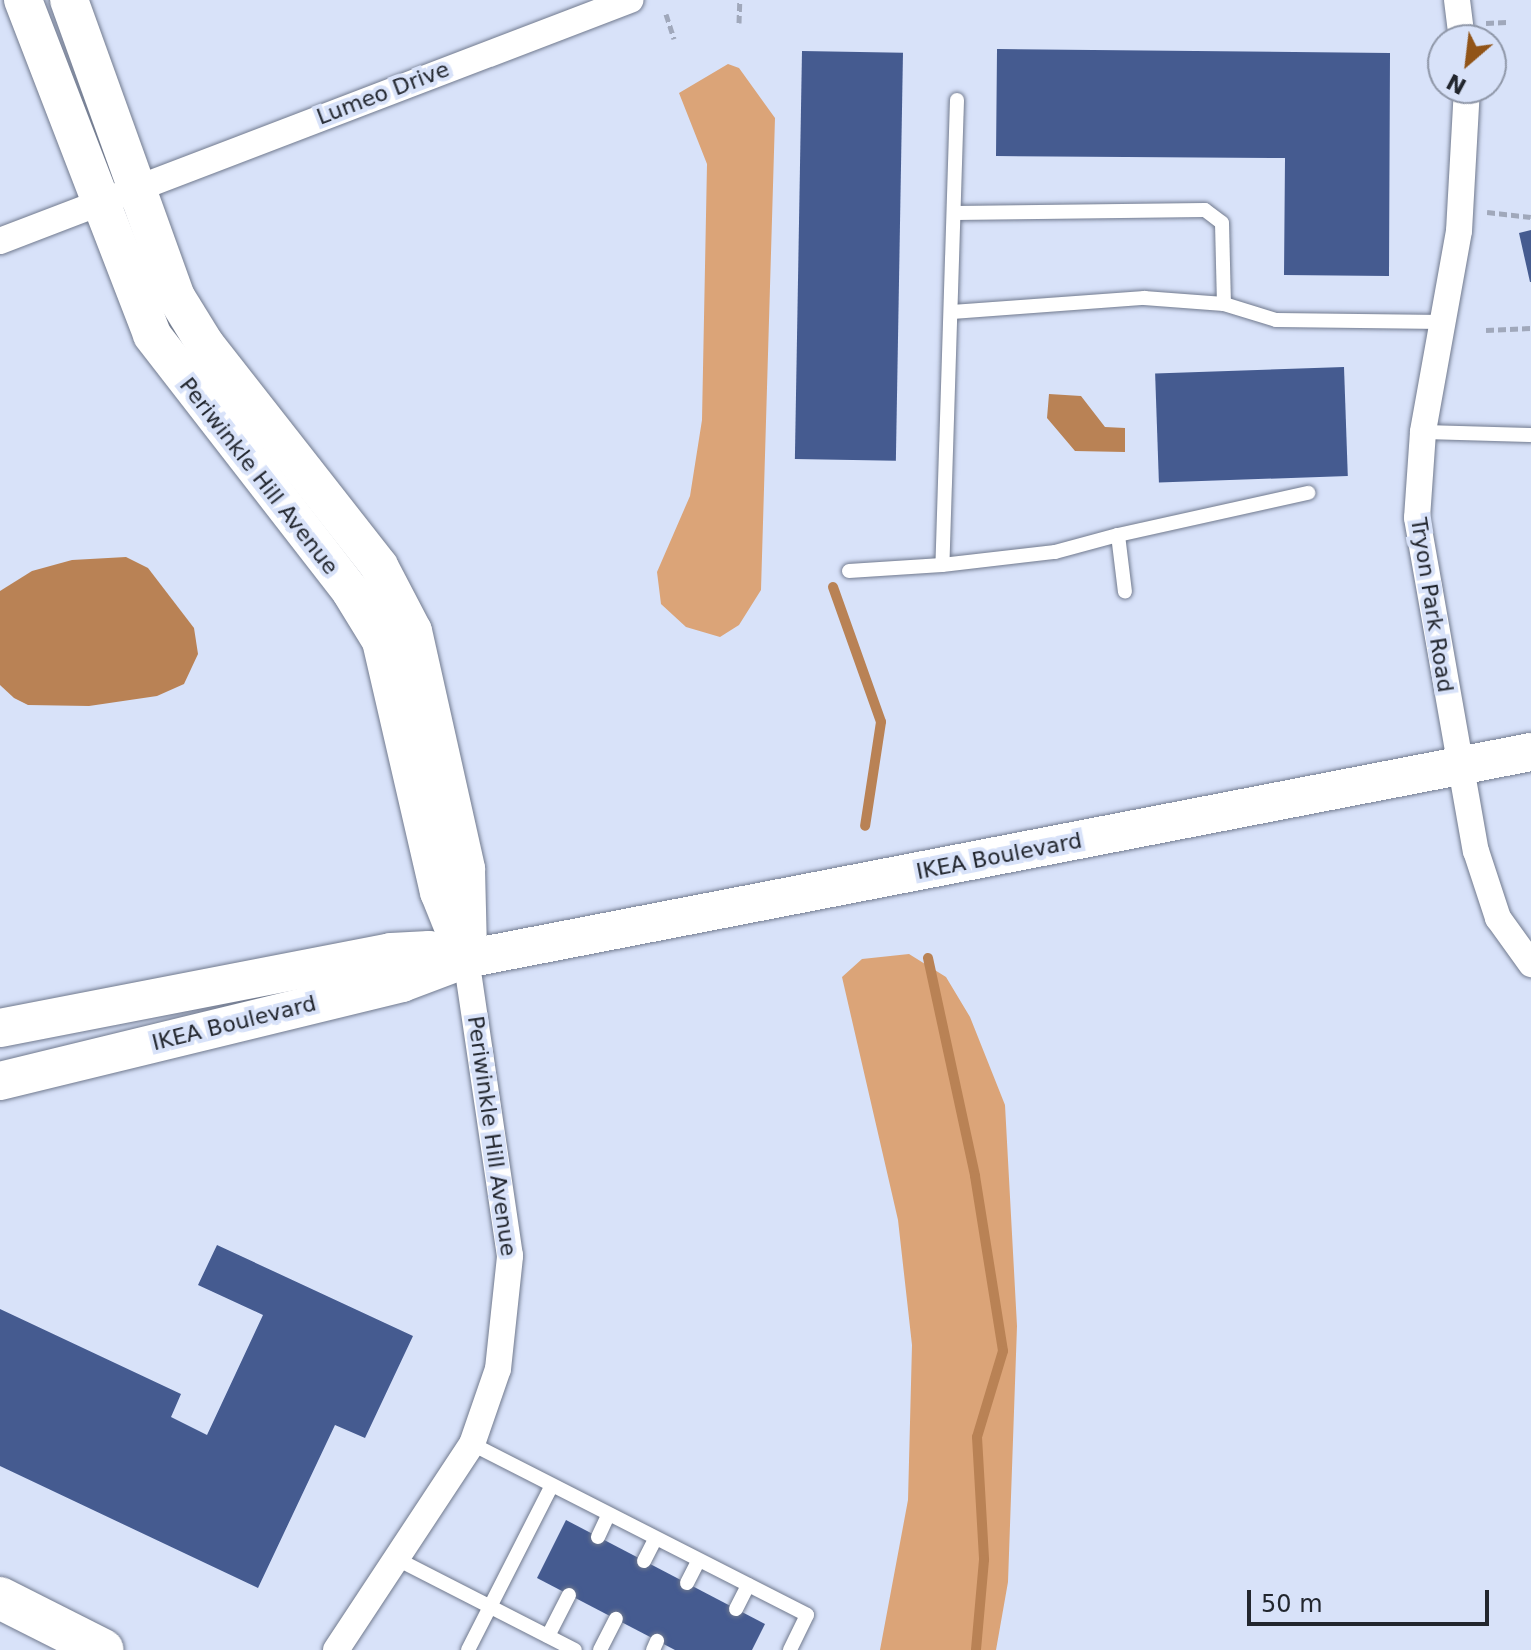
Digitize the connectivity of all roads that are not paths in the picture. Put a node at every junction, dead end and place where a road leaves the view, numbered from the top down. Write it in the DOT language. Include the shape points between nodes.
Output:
graph roads {
  1 [pos="23,0"];
  2 [pos="69,0"];
  3 [pos="630,0"];
  4 [pos="1457,0"];
  5 [pos="1468,24"];
  6 [pos="957,100"];
  7 [pos="1466,104"];
  8 [pos="135,185"];
  9 [pos="96,200"];
  10 [pos="955,213"];
  11 [pos="0,241"];
  12 [pos="1224,304"];
  13 [pos="952,312"];
  14 [pos="1443,322"];
  15 [pos="1423,432"];
  16 [pos="1531,435"];
  17 [pos="1308,493"];
  18 [pos="1118,535"];
  19 [pos="942,565"];
  20 [pos="849,571"];
  21 [pos="1125,592"];
  22 [pos="1531,752"];
  23 [pos="1460,766"];
  24 [pos="466,959"];
  25 [pos="1531,964"];
  26 [pos="0,1028"];
  27 [pos="0,1081"];
  28 [pos="472,1444"];
  29 [pos="551,1487"];
  30 [pos="608,1516"];
  31 [pos="598,1537"];
  32 [pos="655,1539"];
  33 [pos="395,1558"];
  34 [pos="644,1561"];
  35 [pos="698,1561"];
  36 [pos="687,1583"];
  37 [pos="748,1585"];
  38 [pos="569,1595"];
  39 [pos="0,1598"];
  40 [pos="490,1608"];
  41 [pos="736,1609"];
  42 [pos="616,1619"];
  43 [pos="548,1636"];
  44 [pos="103,1650"];
  45 [pos="336,1650"];
  46 [pos="468,1650"];
  47 [pos="575,1650"];
  48 [pos="600,1650"];
  49 [pos="790,1650"];
  1 -- 9 [label="street, Periwinkle Hill Avenue"];
  2 -- 8 [label="street, Periwinkle Hill Avenue"];
  3 -- 8 [label="street, Lumeo Drive"];
  4 -- 5 [label="street"];
  6 -- 10 [label="lane"];
  7 -- 14 [label="street, Tryon Park Road" via="1459,231"];
  8 -- 9 [label="street, Lumeo Drive"];
  8 -- 24 [label="street, Periwinkle Hill Avenue" via="164,272 189,319 356,534 413,631 466,869"];
  9 -- 11 [label="street, Lumeo Drive"];
  9 -- 24 [label="street, Periwinkle Hill Avenue" via="161,351 351,592 381,641 439,892"];
  10 -- 12 [label="lane" via="1205,210 1222,223"];
  10 -- 13 [label="lane"];
  12 -- 13 [label="lane" via="1144,298"];
  12 -- 14 [label="lane" via="1276,320"];
  13 -- 19 [label="lane"];
  14 -- 15 [label="street, Tryon Park Road"];
  15 -- 16 [label="lane"];
  15 -- 23 [label="street, Tryon Park Road" via="1417,518"];
  17 -- 18 [label="lane"];
  18 -- 19 [label="lane" via="1055,552"];
  18 -- 21 [label="lane"];
  19 -- 20 [label="lane"];
  22 -- 23 [label="street, IKEA Boulevard"];
  23 -- 24 [label="street, IKEA Boulevard"];
  23 -- 25 [label="street, Tryon Park Road" via="1487,891"];
  24 -- 26 [label="street, IKEA Boulevard" via="429,950 391,952"];
  24 -- 27 [label="street, IKEA Boulevard" via="402,983"];
  24 -- 28 [label="street, Periwinkle Hill Avenue" via="510,1256 498,1369"];
  28 -- 29 [label="lane"];
  28 -- 33 [label="street, Periwinkle Hill Avenue"];
  29 -- 30 [label="lane"];
  29 -- 40 [label="lane"];
  30 -- 31 [label="lane"];
  30 -- 32 [label="lane"];
  32 -- 34 [label="lane"];
  32 -- 35 [label="lane"];
  33 -- 40 [label="lane"];
  33 -- 45 [label="street, Periwinkle Hill Avenue"];
  35 -- 36 [label="lane"];
  35 -- 37 [label="lane"];
  37 -- 41 [label="lane"];
  37 -- 49 [label="lane" via="807,1615"];
  38 -- 43 [label="lane"];
  39 -- 44 [label="main road"];
  40 -- 43 [label="lane"];
  40 -- 46 [label="lane"];
  42 -- 48 [label="lane"];
  43 -- 47 [label="lane"];
}
